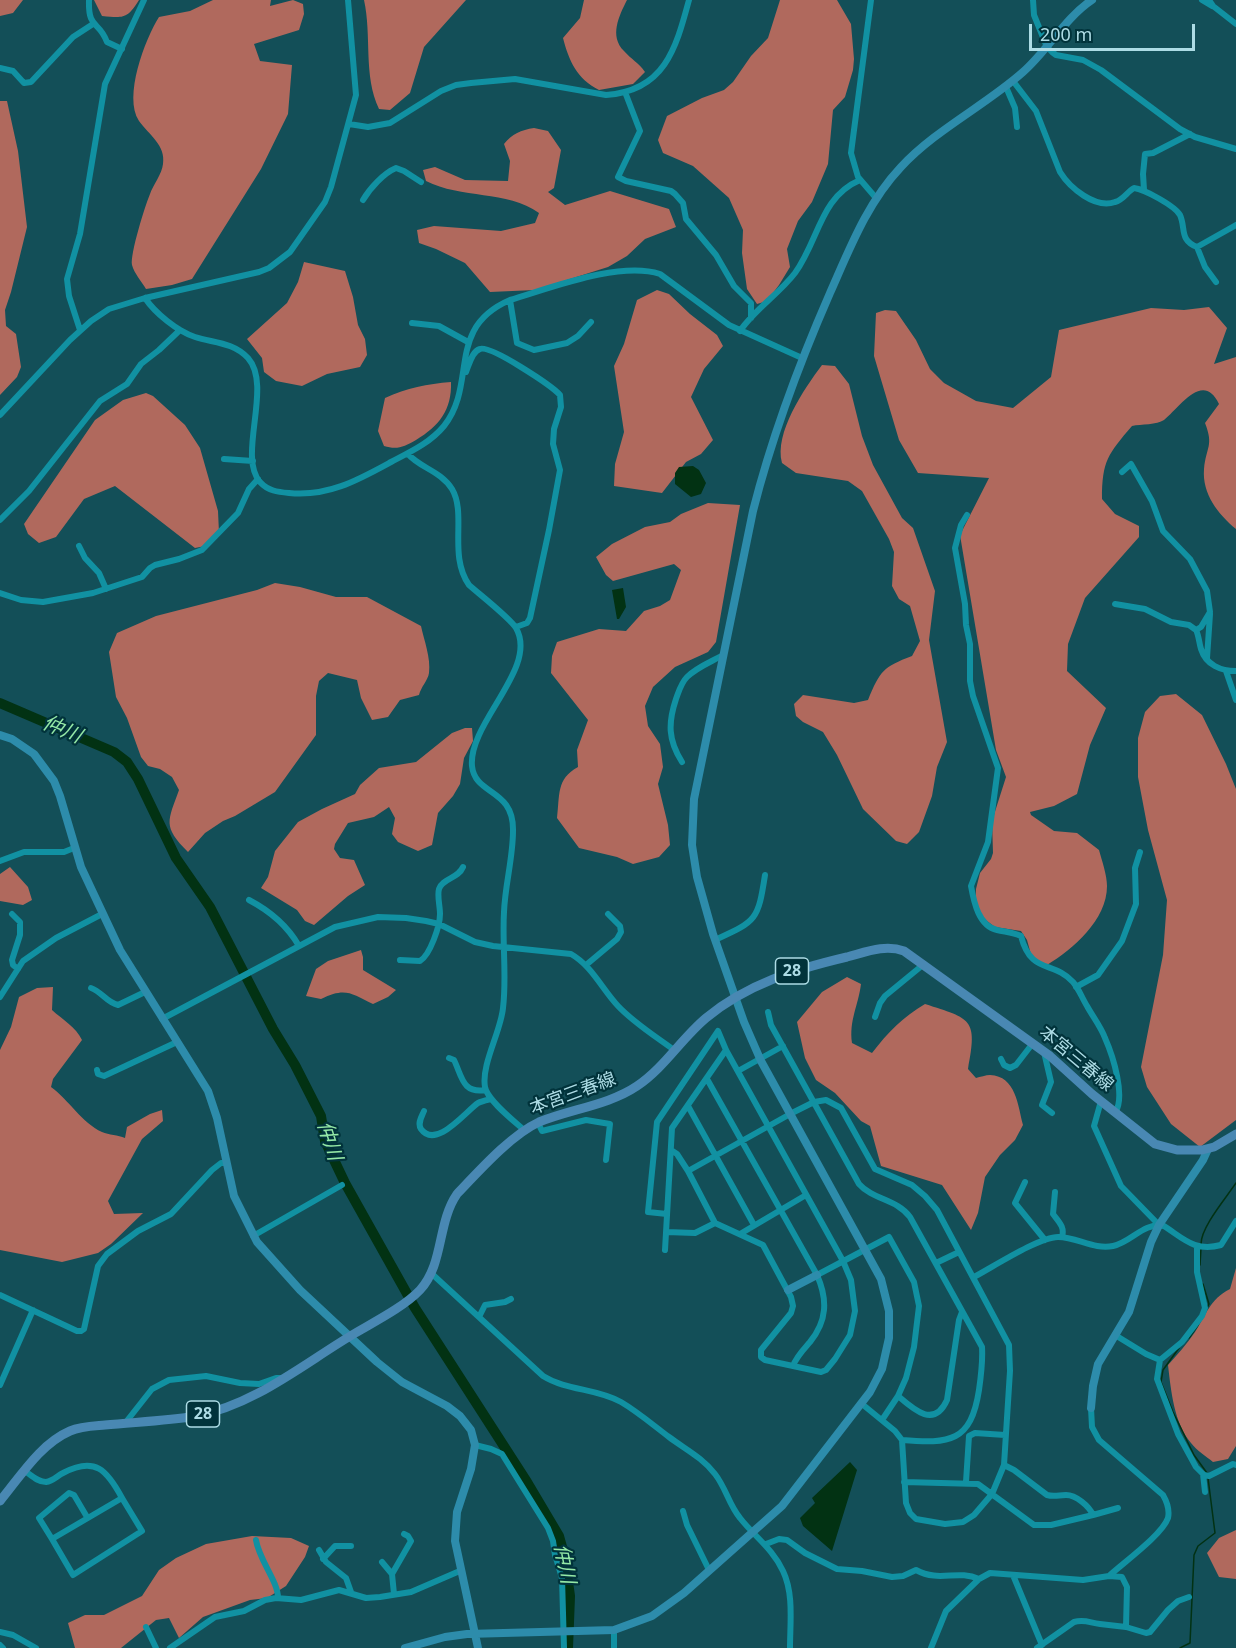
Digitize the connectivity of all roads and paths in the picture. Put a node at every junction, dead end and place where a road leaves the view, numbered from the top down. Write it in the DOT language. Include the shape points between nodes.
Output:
graph roads {
  1 [pos="89,0"];
  2 [pos="144,0"];
  3 [pos="348,0"];
  4 [pos="689,0"];
  5 [pos="871,0"];
  6 [pos="1033,0"];
  7 [pos="1092,0"];
  8 [pos="1202,0"];
  9 [pos="1211,3"];
  10 [pos="93,24"];
  11 [pos="1236,24"];
  12 [pos="1047,47"];
  13 [pos="122,49"];
  14 [pos="0,68"];
  15 [pos="1013,81"];
  16 [pos="1006,87"];
  17 [pos="625,92"];
  18 [pos="350,124"];
  19 [pos="1017,127"];
  20 [pos="1190,134"];
  21 [pos="1236,149"];
  22 [pos="860,180"];
  23 [pos="421,182"];
  24 [pos="1144,190"];
  25 [pos="876,198"];
  26 [pos="363,200"];
  27 [pos="1236,225"];
  28 [pos="1197,248"];
  29 [pos="1216,282"];
  30 [pos="146,298"];
  31 [pos="510,300"];
  32 [pos="751,318"];
  33 [pos="412,322"];
  34 [pos="591,322"];
  35 [pos="80,330"];
  36 [pos="180,330"];
  37 [pos="740,331"];
  38 [pos="468,342"];
  39 [pos="802,358"];
  40 [pos="466,372"];
  41 [pos="0,415"];
  42 [pos="408,454"];
  43 [pos="224,459"];
  44 [pos="253,461"];
  45 [pos="1122,472"];
  46 [pos="258,479"];
  47 [pos="967,515"];
  48 [pos="0,519"];
  49 [pos="79,546"];
  50 [pos="105,589"];
  51 [pos="0,593"];
  52 [pos="1115,604"];
  53 [pos="1210,612"];
  54 [pos="516,627"];
  55 [pos="1196,630"];
  56 [pos="723,655"];
  57 [pos="1207,658"];
  58 [pos="1236,670"];
  59 [pos="1226,671"];
  60 [pos="1236,700"];
  61 [pos="0,735"];
  62 [pos="681,762"];
  63 [pos="74,848"];
  64 [pos="1140,852"];
  65 [pos="0,861"];
  66 [pos="463,867"];
  67 [pos="765,875"];
  68 [pos="249,900"];
  69 [pos="12,914"];
  70 [pos="102,914"];
  71 [pos="608,914"];
  72 [pos="439,924"];
  73 [pos="715,940"];
  74 [pos="299,946"];
  75 [pos="504,947"];
  76 [pos="400,960"];
  77 [pos="924,964"];
  78 [pos="586,965"];
  79 [pos="18,969"];
  80 [pos="1076,987"];
  81 [pos="91,988"];
  82 [pos="145,992"];
  83 [pos="0,997"];
  84 [pos="736,998"];
  85 [pos="768,1012"];
  86 [pos="875,1017"];
  87 [pos="162,1019"];
  88 [pos="177,1042"];
  89 [pos="1033,1043"];
  90 [pos="783,1046"];
  91 [pos="674,1050"];
  92 [pos="726,1050"];
  93 [pos="1044,1051"];
  94 [pos="449,1058"];
  95 [pos="760,1058"];
  96 [pos="1001,1059"];
  97 [pos="97,1070"];
  98 [pos="738,1071"];
  99 [pos="707,1079"];
  100 [pos="486,1090"];
  101 [pos="491,1099"];
  102 [pos="1101,1101"];
  103 [pos="814,1102"];
  104 [pos="688,1106"];
  105 [pos="424,1111"];
  106 [pos="792,1113"];
  107 [pos="1052,1113"];
  108 [pos="1115,1113"];
  109 [pos="538,1123"];
  110 [pos="769,1126"];
  111 [pos="524,1130"];
  112 [pos="1236,1134"];
  113 [pos="743,1141"];
  114 [pos="1208,1149"];
  115 [pos="671,1150"];
  116 [pos="716,1155"];
  117 [pos="606,1160"];
  118 [pos="226,1162"];
  119 [pos="688,1171"];
  120 [pos="1025,1182"];
  121 [pos="342,1185"];
  122 [pos="1055,1192"];
  123 [pos="806,1196"];
  124 [pos="780,1210"];
  125 [pos="668,1214"];
  126 [pos="1236,1221"];
  127 [pos="715,1223"];
  128 [pos="754,1225"];
  129 [pos="1159,1225"];
  130 [pos="666,1232"];
  131 [pos="740,1234"];
  132 [pos="253,1236"];
  133 [pos="1062,1237"];
  134 [pos="1045,1240"];
  135 [pos="1197,1247"];
  136 [pos="866,1249"];
  137 [pos="665,1250"];
  138 [pos="959,1252"];
  139 [pos="843,1261"];
  140 [pos="936,1263"];
  141 [pos="431,1273"];
  142 [pos="817,1275"];
  143 [pos="974,1277"];
  144 [pos="788,1290"];
  145 [pos="0,1295"];
  146 [pos="511,1299"];
  147 [pos="33,1310"];
  148 [pos="963,1312"];
  149 [pos="479,1317"];
  150 [pos="1114,1335"];
  151 [pos="350,1336"];
  152 [pos="1160,1360"];
  153 [pos="793,1366"];
  154 [pos="283,1378"];
  155 [pos="0,1385"];
  156 [pos="898,1396"];
  157 [pos="862,1404"];
  158 [pos="1091,1408"];
  159 [pos="882,1420"];
  160 [pos="126,1422"];
  161 [pos="1005,1435"];
  162 [pos="902,1440"];
  163 [pos="475,1445"];
  164 [pos="1004,1465"];
  165 [pos="1236,1466"];
  166 [pos="25,1471"];
  167 [pos="1203,1474"];
  168 [pos="904,1482"];
  169 [pos="966,1482"];
  170 [pos="1205,1492"];
  171 [pos="992,1494"];
  172 [pos="122,1498"];
  173 [pos="0,1501"];
  174 [pos="1118,1508"];
  175 [pos="683,1511"];
  176 [pos="1092,1515"];
  177 [pos="87,1518"];
  178 [pos="753,1533"];
  179 [pos="404,1534"];
  180 [pos="52,1539"];
  181 [pos="256,1540"];
  182 [pos="766,1544"];
  183 [pos="351,1546"];
  184 [pos="319,1550"];
  185 [pos="323,1559"];
  186 [pos="382,1563"];
  187 [pos="462,1570"];
  188 [pos="710,1570"];
  189 [pos="392,1574"];
  190 [pos="1013,1575"];
  191 [pos="1109,1576"];
  192 [pos="979,1579"];
  193 [pos="351,1592"];
  194 [pos="394,1594"];
  195 [pos="1189,1597"];
  196 [pos="278,1598"];
  197 [pos="146,1627"];
  198 [pos="1126,1627"];
  199 [pos="614,1630"];
  200 [pos="564,1631"];
  201 [pos="0,1632"];
  202 [pos="477,1634"];
  203 [pos="1039,1646"];
  204 [pos="36,1648"];
  205 [pos="156,1648"];
  206 [pos="170,1648"];
  207 [pos="405,1648"];
  208 [pos="478,1648"];
  209 [pos="564,1648"];
  210 [pos="614,1648"];
  211 [pos="790,1648"];
  212 [pos="931,1648"];
  1 -- 10 [label="street"];
  2 -- 13 [label="street"];
  3 -- 18 [label="street" via="356,87"];
  4 -- 17 [label="street" via="667,62 653,78"];
  5 -- 22 [label="street" via="851,153"];
  6 -- 12 [label="street" via="1034,15"];
  7 -- 12 [label="street"];
  8 -- 9 [label="street"];
  9 -- 11 [label="street"];
  10 -- 13 [label="street" via="103,31 107,42"];
  10 -- 14 [label="street" via="73,37 31,82 24,83 13,71"];
  12 -- 15 [label="street"];
  12 -- 20 [label="street" via="1056,55 1083,60 1101,70"];
  13 -- 35 [label="street" via="105,84 80,234 67,279"];
  15 -- 16 [label="street"];
  15 -- 24 [label="street" via="1036,111 1052,157 1069,184 1087,197 1108,204 1119,201 1134,188"];
  16 -- 19 [label="street"];
  16 -- 25 [label="street" via="910,158"];
  17 -- 18 [label="street" via="606,94 515,79 471,83 441,91 390,123 368,127"];
  17 -- 32 [label="street" via="640,130 618,177 675,194 683,203 686,219 716,255 734,286 751,303"];
  18 -- 30 [label="street" via="325,202 285,256 259,272"];
  20 -- 21 [label="street"];
  20 -- 24 [label="street" via="1145,154"];
  22 -- 25 [label="street"];
  22 -- 32 [label="street" via="835,196 795,272"];
  23 -- 26 [label="street" via="396,168"];
  24 -- 28 [label="street" via="1179,213 1185,237"];
  25 -- 39 [label="street" via="861,223"];
  27 -- 28 [label="street"];
  28 -- 29 [label="street"];
  30 -- 35 [label="street" via="109,309"];
  30 -- 36 [label="street"];
  31 -- 34 [label="street" via="517,343 534,350 567,343"];
  31 -- 37 [label="street" via="615,271 650,271"];
  31 -- 38 [label="street" via="483,316"];
  32 -- 37 [label="street"];
  33 -- 38 [label="street" via="439,326"];
  35 -- 41 [label="street"];
  36 -- 44 [label="street" via="228,344 252,363 256,380"];
  36 -- 48 [label="street" via="141,364 127,384 100,401 29,491"];
  37 -- 39 [label="street"];
  38 -- 42 [label="street" via="450,417 437,433"];
  39 -- 56 [label="street" via="763,473"];
  40 -- 54 [label="street" via="474,352 486,348 520,366 560,395 552,444 560,470 549,530 530,618"];
  42 -- 46 [label="street" via="347,485 313,494 275,492"];
  42 -- 54 [label="street" via="452,488 464,578"];
  43 -- 44 [label="street"];
  44 -- 46 [label="street"];
  45 -- 53 [label="street" via="1131,464 1142,480 1163,531 1190,560 1207,591"];
  46 -- 50 [label="street" via="238,513 202,550 155,565 142,577"];
  47 -- 80 [label="street" via="955,548 970,644 970,681 998,768 988,842 972,892 986,925 1021,936 1028,955 1067,977"];
  49 -- 50 [label="street" via="99,573"];
  50 -- 51 [label="street" via="44,602"];
  52 -- 55 [label="street" via="1145,609"];
  53 -- 55 [label="street"];
  53 -- 57 [label="street"];
  54 -- 75 [label="street" via="520,644 517,666 487,717 472,756 477,779 507,803 513,819"];
  55 -- 57 [label="street"];
  56 -- 62 [label="street" via="696,669 681,685 669,729"];
  56 -- 73 [label="street" via="692,820 697,877"];
  57 -- 59 [label="street" via="1216,668"];
  58 -- 59 [label="street"];
  59 -- 60 [label="street"];
  61 -- 63 [label="street" via="25,747 49,773 60,796"];
  63 -- 65 [label="street" via="64,852 24,852"];
  63 -- 70 [label="street"];
  64 -- 80 [label="street" via="1135,868 1136,904 1122,941 1098,975"];
  66 -- 72 [label="street" via="438,891"];
  67 -- 73 [label="street" via="753,918 745,927"];
  68 -- 74 [label="street" via="270,912"];
  69 -- 79 [label="street" via="20,922 12,960"];
  70 -- 79 [label="street" via="56,938 23,961"];
  70 -- 82 [label="street"];
  71 -- 78 [label="street" via="621,932"];
  72 -- 74 [label="street" via="378,917 335,927"];
  72 -- 75 [label="street" via="475,942"];
  72 -- 76 [label="street" via="422,961"];
  73 -- 84 [label="street"];
  74 -- 87 [label="street"];
  75 -- 78 [label="street" via="562,952"];
  75 -- 100 [label="street" via="504,1006 484,1078"];
  77 -- 84 [label="main road, 本宮三春線 / 28" via="897,948 876,950 786,973"];
  77 -- 86 [label="street" via="885,996"];
  77 -- 89 [label="main road, 本宮三春線 / 28"];
  78 -- 91 [label="street" via="624,1012"];
  79 -- 83 [label="street"];
  80 -- 108 [label="street" via="1105,1037 1113,1062 1120,1091"];
  81 -- 82 [label="street" via="114,1004"];
  82 -- 87 [label="street"];
  84 -- 91 [label="main road, 本宮三春線 / 28" via="706,1018"];
  84 -- 95 [label="street"];
  85 -- 90 [label="street"];
  87 -- 88 [label="street"];
  88 -- 97 [label="street" via="104,1076"];
  88 -- 118 [label="street" via="215,1107"];
  89 -- 93 [label="main road, 本宮三春線 / 28"];
  89 -- 96 [label="street" via="1016,1065 1007,1067"];
  90 -- 95 [label="street"];
  90 -- 103 [label="street"];
  91 -- 109 [label="main road, 本宮三春線 / 28" via="646,1079 623,1093"];
  92 -- 98 [label="street"];
  92 -- 99 [label="street"];
  92 -- 125 [label="street" via="718,1031 657,1122 648,1212"];
  93 -- 102 [label="main road, 本宮三春線 / 28"];
  93 -- 107 [label="street" via="1051,1083 1042,1105"];
  94 -- 100 [label="street" via="456,1063 461,1081 474,1090"];
  95 -- 98 [label="street"];
  95 -- 106 [label="street"];
  98 -- 110 [label="street"];
  99 -- 104 [label="street"];
  99 -- 113 [label="street"];
  100 -- 101 [label="street"];
  101 -- 105 [label="street" via="479,1102 456,1124 436,1134 421,1128 419,1122"];
  101 -- 111 [label="street"];
  102 -- 108 [label="main road, 本宮三春線 / 28"];
  102 -- 129 [label="street" via="1094,1126 1121,1186"];
  103 -- 106 [label="street"];
  103 -- 138 [label="street" via="826,1100 841,1108 872,1166 919,1190 937,1210"];
  103 -- 140 [label="street" via="859,1184 867,1192 904,1208"];
  104 -- 115 [label="street" via="672,1128"];
  104 -- 116 [label="street"];
  106 -- 110 [label="street"];
  106 -- 136 [label="street"];
  108 -- 114 [label="main road, 本宮三春線 / 28" via="1165,1147"];
  109 -- 111 [label="main road, 本宮三春線 / 28"];
  109 -- 117 [label="street" via="542,1131 586,1120 609,1124"];
  110 -- 113 [label="street"];
  110 -- 123 [label="street"];
  111 -- 141 [label="main road, 本宮三春線 / 28" via="453,1200"];
  112 -- 114 [label="main road, 本宮三春線 / 28"];
  113 -- 116 [label="street"];
  113 -- 124 [label="street"];
  114 -- 129 [label="street"];
  115 -- 119 [label="street"];
  115 -- 125 [label="street"];
  116 -- 119 [label="street"];
  116 -- 128 [label="street"];
  118 -- 132 [label="street" via="234,1196"];
  118 -- 147 [label="street" via="212,1170 166,1217 138,1231 107,1254 98,1266 84,1329 77,1331"];
  119 -- 127 [label="street"];
  120 -- 134 [label="street" via="1015,1203"];
  121 -- 132 [label="street"];
  122 -- 133 [label="street" via="1053,1214 1063,1227"];
  123 -- 124 [label="street"];
  123 -- 139 [label="street"];
  124 -- 128 [label="street"];
  124 -- 142 [label="street"];
  125 -- 130 [label="street"];
  126 -- 135 [label="street" via="1221,1245"];
  127 -- 130 [label="street" via="695,1233"];
  127 -- 131 [label="street"];
  128 -- 131 [label="street"];
  129 -- 133 [label="street" via="1149,1226 1108,1247"];
  129 -- 135 [label="street"];
  129 -- 150 [label="street" via="1130,1312"];
  130 -- 137 [label="street"];
  131 -- 144 [label="street" via="763,1245"];
  132 -- 151 [label="street" via="281,1271"];
  133 -- 134 [label="street"];
  134 -- 143 [label="street"];
  135 -- 152 [label="street" via="1197,1272 1205,1308 1182,1342"];
  136 -- 139 [label="street"];
  136 -- 156 [label="street" via="889,1237 917,1291 914,1347"];
  136 -- 157 [label="street" via="881,1279 890,1327 882,1369"];
  138 -- 140 [label="street"];
  138 -- 143 [label="street"];
  139 -- 142 [label="street"];
  139 -- 153 [label="street" via="855,1301 847,1341 824,1371"];
  140 -- 148 [label="street"];
  141 -- 149 [label="street"];
  141 -- 151 [label="main road, 本宮三春線 / 28" via="416,1293"];
  142 -- 144 [label="street"];
  142 -- 153 [label="street" via="825,1297 823,1320"];
  143 -- 161 [label="street" via="1009,1345"];
  144 -- 153 [label="street" via="793,1304 791,1313 760,1354 765,1360"];
  145 -- 147 [label="street"];
  146 -- 149 [label="street" via="485,1305"];
  147 -- 155 [label="street"];
  148 -- 156 [label="street" via="943,1408 924,1414"];
  148 -- 162 [label="street" via="978,1339 982,1356 974,1416 960,1433 949,1439"];
  149 -- 178 [label="street" via="543,1376 621,1402 697,1456 716,1475 733,1510"];
  150 -- 152 [label="street"];
  150 -- 158 [label="street" via="1098,1364"];
  151 -- 154 [label="main road, 本宮三春線 / 28"];
  151 -- 163 [label="street" via="387,1372 460,1416 471,1430"];
  152 -- 167 [label="street" via="1157,1379 1165,1402 1190,1459"];
  154 -- 160 [label="main road, 本宮三春線 / 28" via="215,1411"];
  154 -- 160 [label="street" via="250,1384 206,1376 169,1380 152,1389"];
  156 -- 159 [label="street"];
  157 -- 159 [label="street"];
  157 -- 178 [label="street" via="782,1506"];
  158 -- 191 [label="street" via="1092,1427 1099,1440 1163,1495 1169,1511 1161,1529"];
  159 -- 162 [label="street"];
  160 -- 166 [label="main road, 本宮三春線 / 28" via="70,1431 54,1440"];
  161 -- 164 [label="street"];
  161 -- 169 [label="street" via="969,1436"];
  162 -- 168 [label="street"];
  163 -- 187 [label="street" via="454,1526"];
  163 -- 200 [label="street" via="502,1454 548,1528 562,1578"];
  164 -- 171 [label="street"];
  164 -- 176 [label="street" via="1047,1495 1073,1497 1088,1507"];
  165 -- 167 [label="street" via="1209,1476"];
  166 -- 172 [label="street" via="47,1482 76,1467 94,1466 111,1478"];
  166 -- 173 [label="main road, 本宮三春線 / 28"];
  167 -- 170 [label="street"];
  168 -- 169 [label="street"];
  168 -- 171 [label="street" via="910,1513 928,1522 963,1522"];
  169 -- 171 [label="street" via="978,1484"];
  171 -- 176 [label="street" via="1034,1525 1051,1526"];
  172 -- 177 [label="street"];
  172 -- 180 [label="street" via="142,1531 73,1575"];
  174 -- 176 [label="street"];
  175 -- 188 [label="street"];
  177 -- 180 [label="street"];
  177 -- 180 [label="street" via="69,1493 39,1518"];
  178 -- 182 [label="street"];
  178 -- 188 [label="street"];
  179 -- 189 [label="street" via="411,1541"];
  181 -- 196 [label="street"];
  182 -- 192 [label="street" via="787,1540 837,1569 892,1577 916,1570 936,1577 969,1575"];
  182 -- 211 [label="street" via="787,1583"];
  183 -- 185 [label="street" via="335,1546"];
  184 -- 185 [label="street"];
  185 -- 193 [label="street" via="346,1578"];
  186 -- 189 [label="street"];
  187 -- 194 [label="street" via="411,1592"];
  187 -- 202 [label="street"];
  188 -- 199 [label="street" via="652,1616"];
  189 -- 194 [label="street"];
  190 -- 191 [label="street" via="1083,1580"];
  190 -- 192 [label="street" via="990,1574"];
  190 -- 203 [label="street"];
  191 -- 198 [label="street" via="1122,1577 1126,1582"];
  192 -- 212 [label="street" via="946,1611"];
  193 -- 194 [label="street" via="366,1598"];
  193 -- 196 [label="street" via="339,1590 302,1600"];
  195 -- 198 [label="street" via="1178,1601 1150,1632"];
  196 -- 206 [label="street" via="214,1617"];
  197 -- 205 [label="street"];
  198 -- 203 [label="street" via="1081,1620"];
  199 -- 200 [label="street"];
  199 -- 210 [label="street"];
  200 -- 202 [label="street"];
  200 -- 209 [label="street"];
  201 -- 204 [label="street"];
  202 -- 207 [label="street" via="445,1637"];
  202 -- 208 [label="street"];
}
